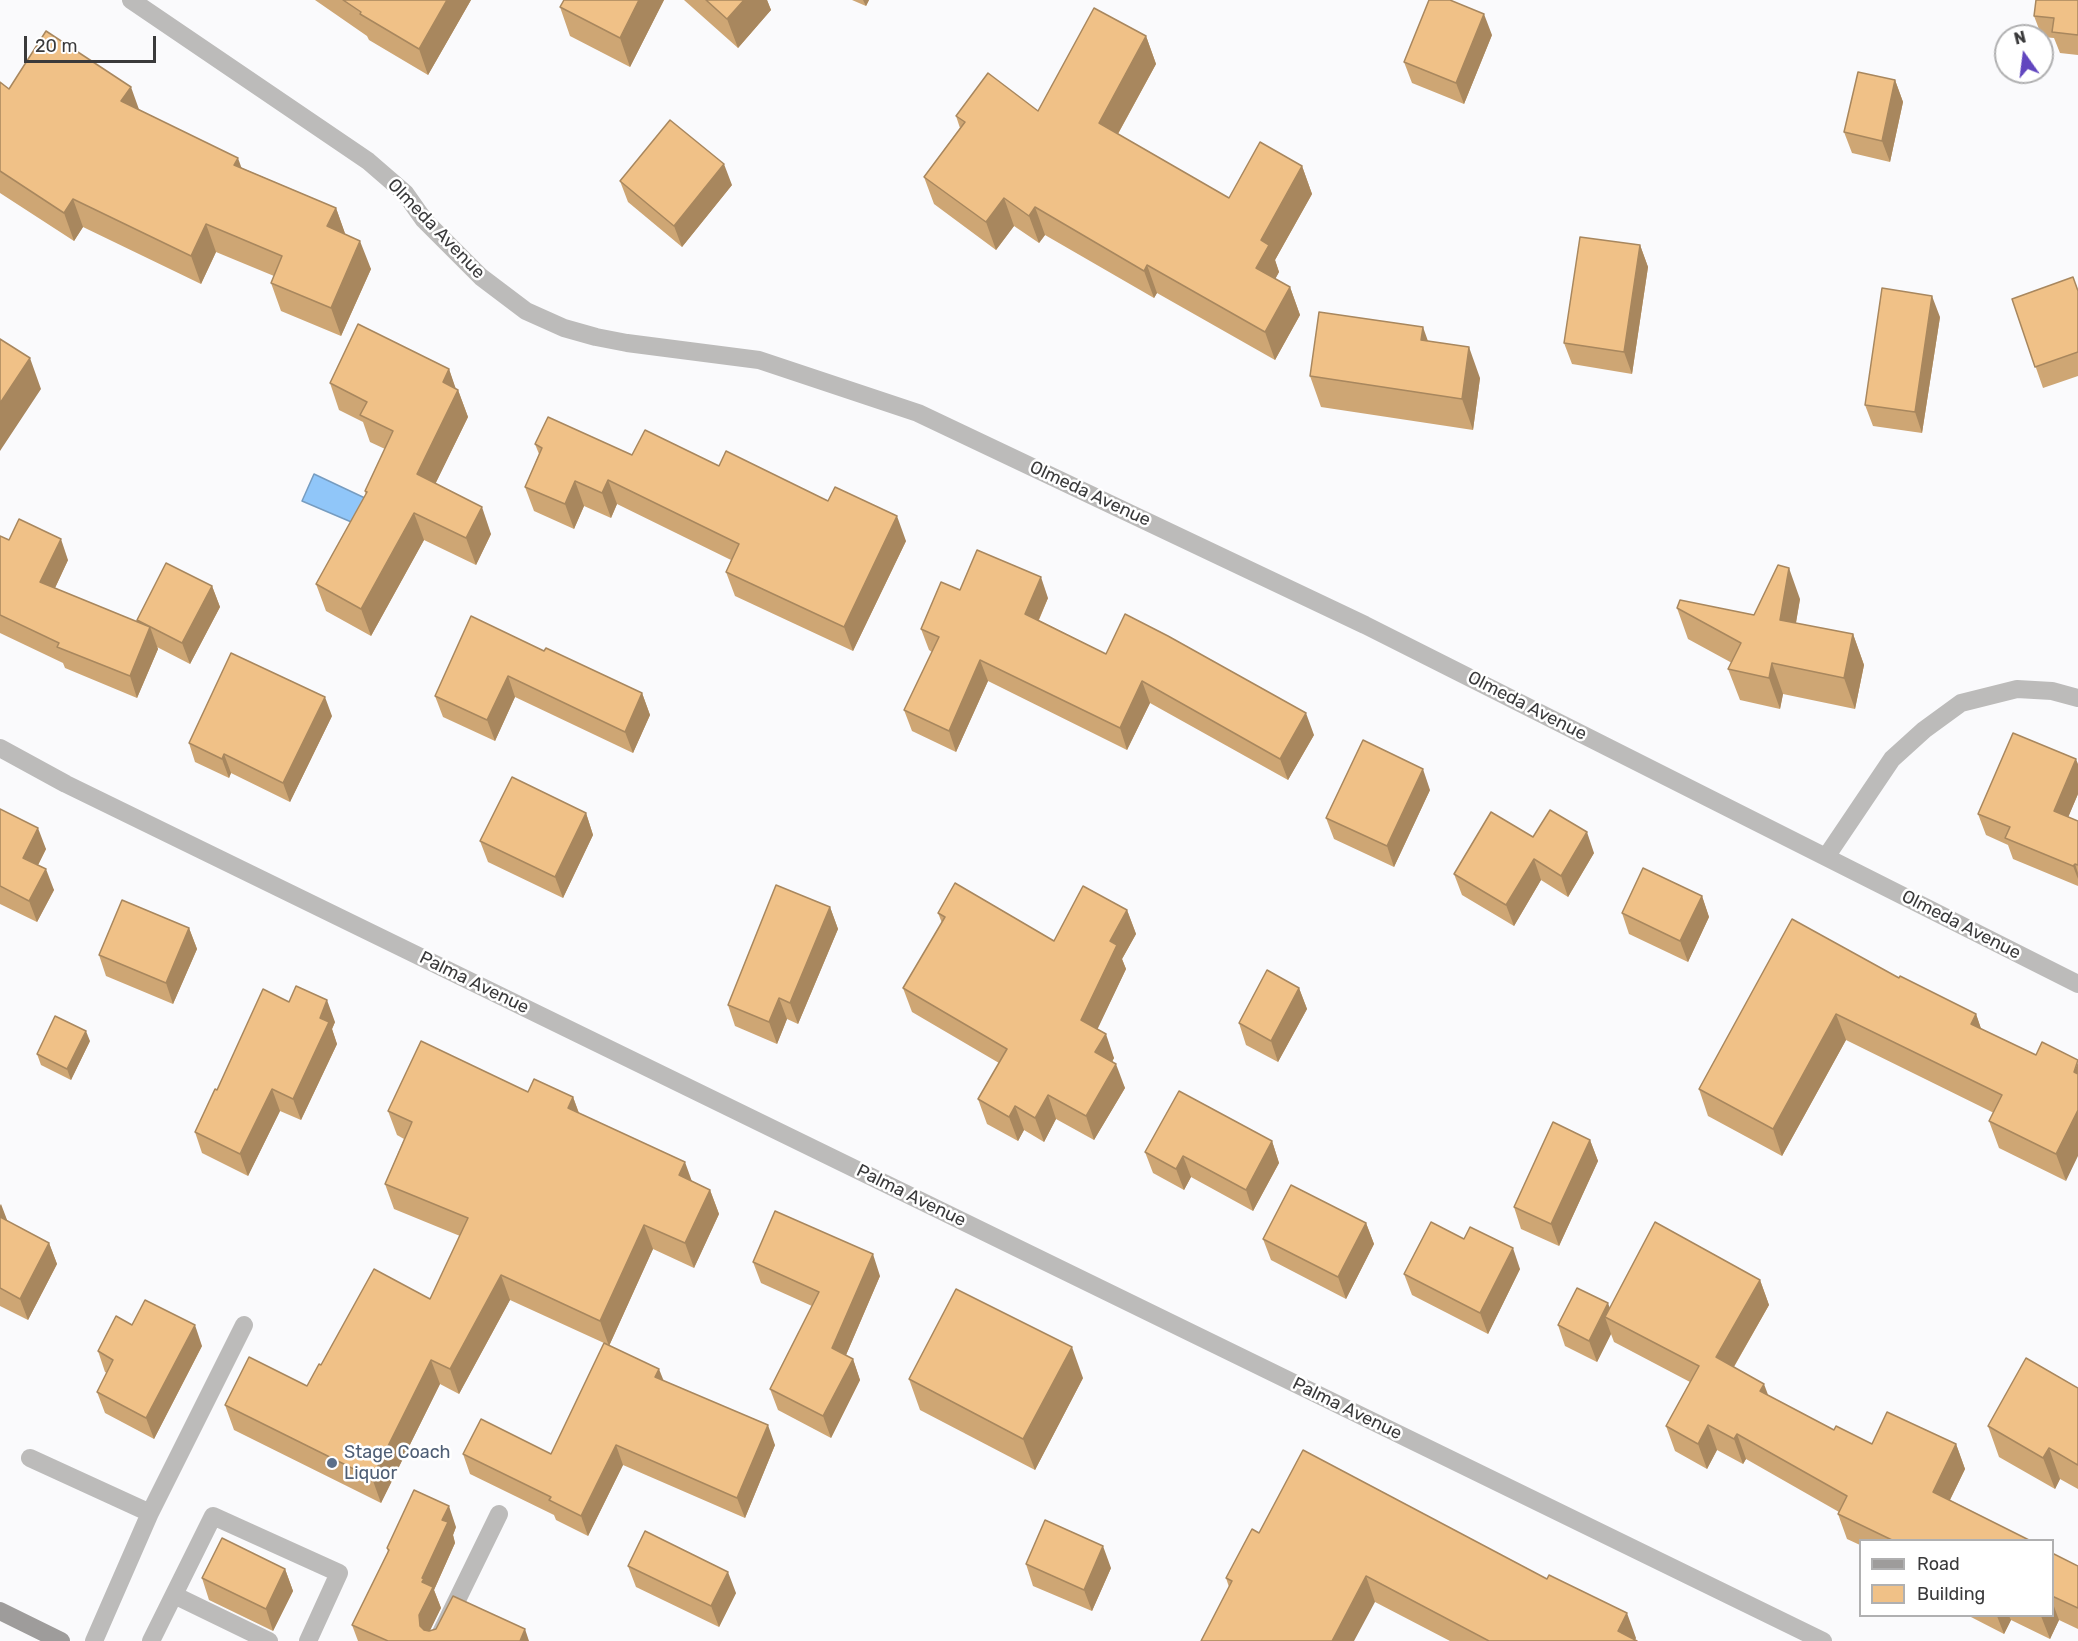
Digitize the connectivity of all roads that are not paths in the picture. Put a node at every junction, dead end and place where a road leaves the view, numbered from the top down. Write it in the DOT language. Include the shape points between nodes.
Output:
graph roads {
  1 [pos="131,0"];
  2 [pos="2078,698"];
  3 [pos="0,748"];
  4 [pos="1826,857"];
  5 [pos="2078,984"];
  6 [pos="244,1325"];
  7 [pos="30,1458"];
  8 [pos="150,1513"];
  9 [pos="499,1514"];
  10 [pos="174,1595"];
  11 [pos="0,1611"];
  12 [pos="61,1641"];
  13 [pos="94,1641"];
  14 [pos="151,1641"];
  15 [pos="269,1641"];
  16 [pos="308,1641"];
  17 [pos="437,1641"];
  18 [pos="1823,1641"];
  1 -- 4 [label="street, Olmeda Avenue" via="368,161 405,193 424,220 482,277 526,311 596,337 759,360 918,413 1365,625"];
  2 -- 4 [label="street" via="2017,688 1961,703 1892,759"];
  3 -- 18 [label="street, Palma Avenue" via="66,784"];
  4 -- 5 [label="street, Olmeda Avenue"];
  6 -- 8 [label="street"];
  7 -- 8 [label="street"];
  8 -- 13 [label="street"];
  9 -- 17 [label="street"];
  10 -- 14 [label="street"];
  10 -- 15 [label="street"];
  10 -- 16 [label="street" via="213,1516 339,1573"];
  11 -- 12 [label="main road"];
}
